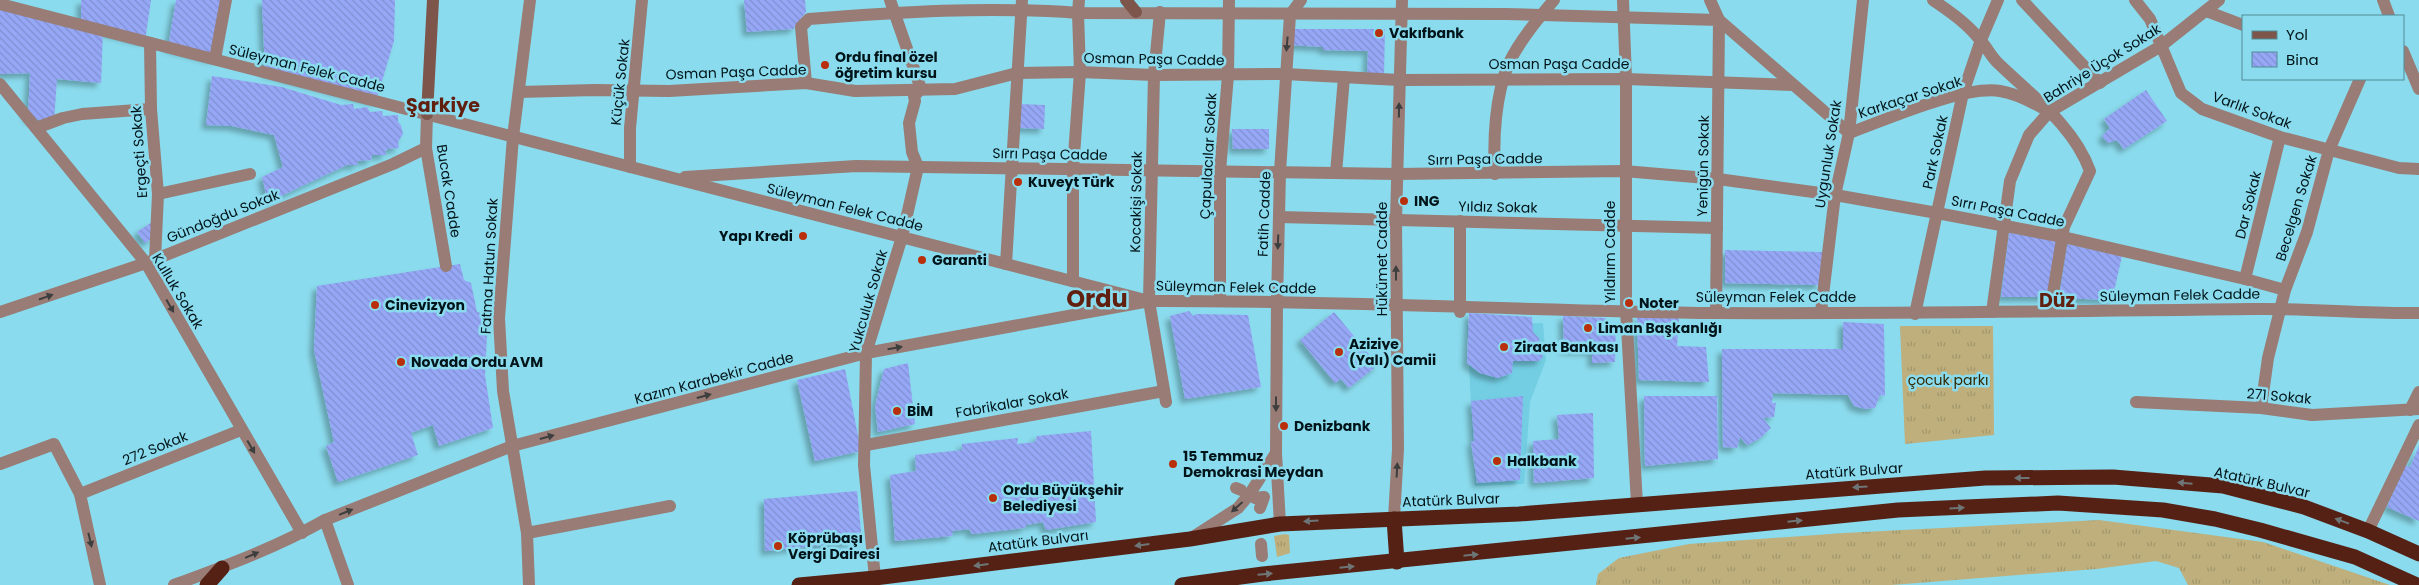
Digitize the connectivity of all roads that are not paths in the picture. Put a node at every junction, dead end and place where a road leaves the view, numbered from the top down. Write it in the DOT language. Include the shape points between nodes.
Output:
graph roads {
  1 [pos="226,0"];
  2 [pos="433,0"];
  3 [pos="530,0"];
  4 [pos="642,0"];
  5 [pos="1126,0"];
  6 [pos="1301,0"];
  7 [pos="1402,0"];
  8 [pos="1554,0"];
  9 [pos="1623,0"];
  10 [pos="1710,0"];
  11 [pos="1863,0"];
  12 [pos="1934,0"];
  13 [pos="1998,0"];
  14 [pos="2022,0"];
  15 [pos="2135,0"];
  16 [pos="2219,0"];
  17 [pos="2383,0"];
  18 [pos="0,4"];
  19 [pos="1022,4"];
  20 [pos="892,6"];
  21 [pos="1078,6"];
  22 [pos="1229,6"];
  23 [pos="2206,11"];
  24 [pos="1136,12"];
  25 [pos="1160,12"];
  26 [pos="1290,14"];
  27 [pos="1401,14"];
  28 [pos="2389,15"];
  29 [pos="1541,16"];
  30 [pos="1623,16"];
  31 [pos="1719,20"];
  32 [pos="2242,25"];
  33 [pos="1981,40"];
  34 [pos="150,43"];
  35 [pos="2161,46"];
  36 [pos="2404,56"];
  37 [pos="215,60"];
  38 [pos="1080,72"];
  39 [pos="1017,73"];
  40 [pos="1285,74"];
  41 [pos="1154,75"];
  42 [pos="1228,75"];
  43 [pos="1344,77"];
  44 [pos="1626,79"];
  45 [pos="1399,80"];
  46 [pos="1505,80"];
  47 [pos="2360,80"];
  48 [pos="1720,82"];
  49 [pos="806,83"];
  50 [pos="2100,83"];
  51 [pos="0,84"];
  52 [pos="1792,86"];
  53 [pos="921,89"];
  54 [pos="2419,89"];
  55 [pos="633,91"];
  56 [pos="519,92"];
  57 [pos="1963,93"];
  58 [pos="150,109"];
  59 [pos="2049,112"];
  60 [pos="427,114"];
  61 [pos="36,128"];
  62 [pos="1848,133"];
  63 [pos="513,136"];
  64 [pos="2280,138"];
  65 [pos="426,148"];
  66 [pos="2329,150"];
  67 [pos="630,167"];
  68 [pos="918,167"];
  69 [pos="1011,168"];
  70 [pos="1073,169"];
  71 [pos="2419,169"];
  72 [pos="1152,170"];
  73 [pos="1220,171"];
  74 [pos="1280,172"];
  75 [pos="1624,172"];
  76 [pos="1336,173"];
  77 [pos="250,174"];
  78 [pos="1398,174"];
  79 [pos="1495,174"];
  80 [pos="674,178"];
  81 [pos="1718,179"];
  82 [pos="158,194"];
  83 [pos="1835,195"];
  84 [pos="1937,213"];
  85 [pos="1279,217"];
  86 [pos="1396,220"];
  87 [pos="1460,222"];
  88 [pos="1627,225"];
  89 [pos="2002,225"];
  90 [pos="1717,228"];
  91 [pos="902,237"];
  92 [pos="2063,237"];
  93 [pos="151,262"];
  94 [pos="1006,264"];
  95 [pos="446,266"];
  96 [pos="2246,279"];
  97 [pos="1073,281"];
  98 [pos="2285,290"];
  99 [pos="1149,301"];
  100 [pos="1220,301"];
  101 [pos="1277,302"];
  102 [pos="1396,304"];
  103 [pos="2280,309"];
  104 [pos="1460,310"];
  105 [pos="1626,310"];
  106 [pos="2050,311"];
  107 [pos="0,312"];
  108 [pos="1821,312"];
  109 [pos="1992,312"];
  110 [pos="1716,313"];
  111 [pos="2419,313"];
  112 [pos="1915,314"];
  113 [pos="866,353"];
  114 [pos="2419,392"];
  115 [pos="1165,396"];
  116 [pos="2136,402"];
  117 [pos="2261,408"];
  118 [pos="2415,410"];
  119 [pos="2419,425"];
  120 [pos="241,430"];
  121 [pos="866,445"];
  122 [pos="512,446"];
  123 [pos="1276,453"];
  124 [pos="0,464"];
  125 [pos="80,494"];
  126 [pos="1637,504"];
  127 [pos="670,506"];
  128 [pos="1394,519"];
  129 [pos="325,520"];
  130 [pos="1280,524"];
  131 [pos="2368,531"];
  132 [pos="527,533"];
  133 [pos="302,534"];
  134 [pos="1190,539"];
  135 [pos="2419,554"];
  136 [pos="1397,562"];
  137 [pos="222,568"];
  138 [pos="875,578"];
  139 [pos="100,585"];
  140 [pos="174,585"];
  141 [pos="207,585"];
  142 [pos="348,585"];
  143 [pos="529,585"];
  144 [pos="800,585"];
  145 [pos="1182,585"];
  146 [pos="2417,585"];
  1 -- 37 [label="street"];
  2 -- 60 [label="street, Bucak Cadde"];
  3 -- 56 [label="street, Fatma Hatun Sokak"];
  4 -- 55 [label="street, Küçük Sokak"];
  5 -- 24 [label="street"];
  6 -- 26 [label="street"];
  7 -- 27 [label="street, Hükümet Cadde"];
  8 -- 29 [label="street"];
  9 -- 30 [label="street, Yıldırım Cadde"];
  10 -- 31 [label="street, Karkaçar Sokak"];
  11 -- 62 [label="street, Uygunluk Sokak"];
  12 -- 33 [label="street"];
  13 -- 33 [label="street, Park Sokak"];
  14 -- 50 [label="street"];
  15 -- 35 [label="street, Varlık Sokak" via="2150,19"];
  16 -- 23 [label="street, Bahriye Üçok Sokak"];
  17 -- 28 [label="street"];
  18 -- 34 [label="street, Süleyman Felek Cadde"];
  19 -- 20 [label="street"];
  19 -- 21 [label="street"];
  19 -- 39 [label="street"];
  20 -- 49 [label="street" via="809,18 801,27"];
  20 -- 53 [label="street"];
  21 -- 24 [label="street"];
  21 -- 38 [label="street"];
  22 -- 25 [label="street"];
  22 -- 26 [label="street"];
  22 -- 42 [label="street, Çapulacılar Sokak"];
  23 -- 32 [label="street"];
  23 -- 35 [label="street, Bahriye Üçok Sokak"];
  24 -- 25 [label="street"];
  25 -- 41 [label="street, Kocakişi Sokak"];
  26 -- 27 [label="street"];
  26 -- 40 [label="street, Fatih Cadde, one-way"];
  27 -- 29 [label="street"];
  27 -- 45 [label="street, Hükümet Cadde"];
  29 -- 30 [label="street"];
  29 -- 46 [label="street" via="1509,64"];
  30 -- 31 [label="street"];
  30 -- 44 [label="street, Yıldırım Cadde"];
  31 -- 48 [label="street, Yenigün Sokak"];
  31 -- 52 [label="street, Karkaçar Sokak"];
  33 -- 57 [label="street, Park Sokak"];
  33 -- 59 [label="street" via="1998,63"];
  34 -- 37 [label="street, Süleyman Felek Cadde"];
  34 -- 58 [label="street, Ergeçti Sokak"];
  35 -- 50 [label="street, Bahriye Üçok Sokak"];
  35 -- 64 [label="street, Varlık Sokak" via="2181,93 2202,109"];
  36 -- 54 [label="street"];
  37 -- 60 [label="street, Süleyman Felek Cadde"];
  38 -- 39 [label="street, Osman Paşa Cadde"];
  38 -- 41 [label="street, Osman Paşa Cadde"];
  38 -- 70 [label="street"];
  39 -- 53 [label="street, Osman Paşa Cadde" via="955,89"];
  39 -- 69 [label="street"];
  40 -- 42 [label="street, Osman Paşa Cadde"];
  40 -- 43 [label="street, Osman Paşa Cadde"];
  40 -- 74 [label="street, Fatih Cadde"];
  41 -- 42 [label="street, Osman Paşa Cadde"];
  41 -- 72 [label="street, Kocakişi Sokak"];
  42 -- 73 [label="street, Çapulacılar Sokak"];
  43 -- 45 [label="street, Osman Paşa Cadde"];
  43 -- 76 [label="street"];
  44 -- 46 [label="street, Osman Paşa Cadde"];
  44 -- 48 [label="street, Osman Paşa Cadde"];
  44 -- 75 [label="street, Yıldırım Cadde"];
  45 -- 46 [label="street, Osman Paşa Cadde"];
  78 -- 45 [label="street, Hükümet Cadde, one-way"];
  46 -- 79 [label="street" via="1498,106"];
  47 -- 66 [label="street, Becelgen Sokak"];
  48 -- 52 [label="street, Osman Paşa Cadde"];
  48 -- 81 [label="street, Yenigün Sokak"];
  49 -- 53 [label="street, Osman Paşa Cadde" via="855,91"];
  49 -- 55 [label="street, Osman Paşa Cadde"];
  50 -- 59 [label="street, Bahriye Üçok Sokak"];
  51 -- 61 [label="street, Kulluk Sokak"];
  52 -- 62 [label="street, Karkaçar Sokak"];
  53 -- 68 [label="street" via="914,96 909,123 912,152"];
  55 -- 56 [label="street, Osman Paşa Cadde"];
  55 -- 67 [label="street, Küçük Sokak"];
  56 -- 63 [label="street, Fatma Hatun Sokak"];
  57 -- 59 [label="street, Karkaçar Sokak" via="1998,91 2029,99"];
  57 -- 62 [label="street, Karkaçar Sokak"];
  57 -- 84 [label="street, Park Sokak"];
  58 -- 61 [label="street" via="82,114"];
  58 -- 82 [label="street, Ergeçti Sokak"];
  59 -- 89 [label="street, Bahriye Üçok Sokak" via="2028,135 2010,181"];
  59 -- 92 [label="street" via="2084,154 2090,171 2064,227"];
  60 -- 63 [label="street, Süleyman Felek Cadde"];
  60 -- 65 [label="street, Bucak Cadde"];
  61 -- 93 [label="street, Kulluk Sokak"];
  62 -- 83 [label="street, Uygunluk Sokak"];
  63 -- 67 [label="street, Süleyman Felek Cadde"];
  63 -- 122 [label="street, Fatma Hatun Sokak" via="499,318 503,391"];
  64 -- 66 [label="street, Varlık Sokak"];
  64 -- 96 [label="street, Dar Sokak"];
  65 -- 93 [label="street, Gündoğdu Sokak"];
  65 -- 95 [label="street, Bucak Cadde"];
  66 -- 71 [label="street, Varlık Sokak" via="2399,168"];
  66 -- 98 [label="street, Becelgen Sokak" via="2307,232"];
  67 -- 80 [label="street, Süleyman Felek Cadde"];
  68 -- 69 [label="street, Sırrı Paşa Cadde"];
  68 -- 80 [label="street, Sırrı Paşa Cadde" via="856,166"];
  68 -- 91 [label="street, Yukculuk Sokak"];
  69 -- 70 [label="street, Sırrı Paşa Cadde"];
  69 -- 94 [label="street"];
  70 -- 72 [label="street, Sırrı Paşa Cadde"];
  70 -- 97 [label="street"];
  72 -- 73 [label="street, Sırrı Paşa Cadde"];
  72 -- 99 [label="street, Kocakişi Sokak"];
  73 -- 74 [label="street, Sırrı Paşa Cadde"];
  73 -- 100 [label="street, Çapulacılar Sokak"];
  74 -- 76 [label="street, Sırrı Paşa Cadde"];
  74 -- 85 [label="street, Fatih Cadde"];
  75 -- 79 [label="street, Sırrı Paşa Cadde"];
  75 -- 81 [label="street, Sırrı Paşa Cadde"];
  75 -- 88 [label="street, Yıldırım Cadde"];
  76 -- 78 [label="street, Sırrı Paşa Cadde"];
  77 -- 82 [label="street"];
  78 -- 79 [label="street, Sırrı Paşa Cadde"];
  78 -- 86 [label="street, Hükümet Cadde"];
  80 -- 91 [label="street, Süleyman Felek Cadde"];
  81 -- 83 [label="street, Sırrı Paşa Cadde"];
  81 -- 90 [label="street, Yenigün Sokak"];
  82 -- 93 [label="street, Ergeçti Sokak"];
  83 -- 84 [label="street, Sırrı Paşa Cadde"];
  83 -- 108 [label="street, Uygunluk Sokak"];
  84 -- 89 [label="street, Sırrı Paşa Cadde"];
  84 -- 112 [label="street, Park Sokak"];
  85 -- 86 [label="street, Yıldız Sokak"];
  85 -- 101 [label="street, Fatih Cadde, one-way"];
  86 -- 87 [label="street, Yıldız Sokak"];
  102 -- 86 [label="street, Hükümet Cadde, one-way"];
  87 -- 88 [label="street, Yıldız Sokak"];
  87 -- 104 [label="street"];
  88 -- 90 [label="street, Yıldız Sokak"];
  88 -- 105 [label="street, Yıldırım Cadde"];
  89 -- 92 [label="street, Sırrı Paşa Cadde"];
  89 -- 109 [label="street, Bahriye Üçok Sokak"];
  90 -- 110 [label="street, Yenigün Sokak"];
  91 -- 94 [label="street, Süleyman Felek Cadde"];
  91 -- 113 [label="street, Yukculuk Sokak"];
  92 -- 96 [label="street, Sırrı Paşa Cadde"];
  92 -- 106 [label="street"];
  107 -- 93 [label="street, Gündoğdu Sokak, one-way"];
  93 -- 120 [label="street, Kulluk Sokak, one-way"];
  94 -- 97 [label="street, Süleyman Felek Cadde"];
  96 -- 98 [label="street, Sırrı Paşa Cadde"];
  97 -- 99 [label="street, Süleyman Felek Cadde"];
  98 -- 103 [label="street, Becelgen Sokak"];
  99 -- 100 [label="street, Süleyman Felek Cadde"];
  113 -- 99 [label="street, Kazım Karabekir Cadde, one-way"];
  99 -- 115 [label="street, Kocakişi Sokak"];
  100 -- 101 [label="street, Süleyman Felek Cadde"];
  101 -- 102 [label="street, Süleyman Felek Cadde"];
  101 -- 123 [label="street, Fatih Cadde, one-way"];
  102 -- 104 [label="street, Süleyman Felek Cadde"];
  128 -- 102 [label="street, Hükümet Cadde, one-way" via="1398,449"];
  103 -- 106 [label="street, Süleyman Felek Cadde"];
  103 -- 111 [label="street, Süleyman Felek Cadde"];
  103 -- 117 [label="street, Becelgen Sokak" via="2268,358"];
  104 -- 105 [label="street, Süleyman Felek Cadde"];
  105 -- 110 [label="street, Süleyman Felek Cadde"];
  105 -- 126 [label="street, Yıldırım Cadde"];
  106 -- 109 [label="street, Süleyman Felek Cadde"];
  108 -- 110 [label="street, Süleyman Felek Cadde"];
  108 -- 112 [label="street, Süleyman Felek Cadde"];
  109 -- 112 [label="street, Süleyman Felek Cadde"];
  113 -- 121 [label="street, Yukculuk Sokak"];
  122 -- 113 [label="street, Kazım Karabekir Cadde, one-way"];
  114 -- 118 [label="street"];
  115 -- 121 [label="street, Fabrikalar Sokak"];
  116 -- 117 [label="street, 271 Sokak"];
  117 -- 118 [label="street, 271 Sokak" via="2312,415"];
  119 -- 131 [label="street"];
  120 -- 125 [label="street, 272 Sokak"];
  120 -- 133 [label="street, Kulluk Sokak, one-way"];
  121 -- 138 [label="street, Yukculuk Sokak" via="864,465"];
  129 -- 122 [label="street, Kazım Karabekir Cadde, one-way"];
  122 -- 132 [label="street, Fatma Hatun Sokak"];
  123 -- 130 [label="street, Fatih Cadde"];
  123 -- 134 [label="street, one-way" via="1238,508"];
  124 -- 125 [label="street" via="54,444"];
  125 -- 139 [label="street, one-way"];
  126 -- 128 [label="highway, Atatürk Bulvar" via="1519,514"];
  131 -- 126 [label="highway, Atatürk Bulvar, one-way" via="2304,508 2223,486 2113,478 1986,478"];
  127 -- 132 [label="street"];
  128 -- 130 [label="highway, Atatürk Bulvar, one-way"];
  128 -- 136 [label="highway"];
  129 -- 133 [label="street, Kazım Karabekir Cadde"];
  129 -- 142 [label="street"];
  130 -- 134 [label="highway, Atatürk Bulvarı"];
  131 -- 135 [label="highway, Atatürk Bulvar"];
  132 -- 143 [label="street, Fatma Hatun Sokak"];
  137 -- 133 [label="street, Kazım Karabekir Cadde, one-way"];
  134 -- 138 [label="highway, Atatürk Bulvarı, one-way"];
  145 -- 136 [label="highway, one-way"];
  136 -- 146 [label="highway, one-way" via="1898,510 2058,503 2163,510 2224,522 2355,557"];
  137 -- 140 [label="street, Kazım Karabekir Cadde"];
  137 -- 141 [label="highway"];
  138 -- 144 [label="highway, Atatürk Bulvarı"];
}
